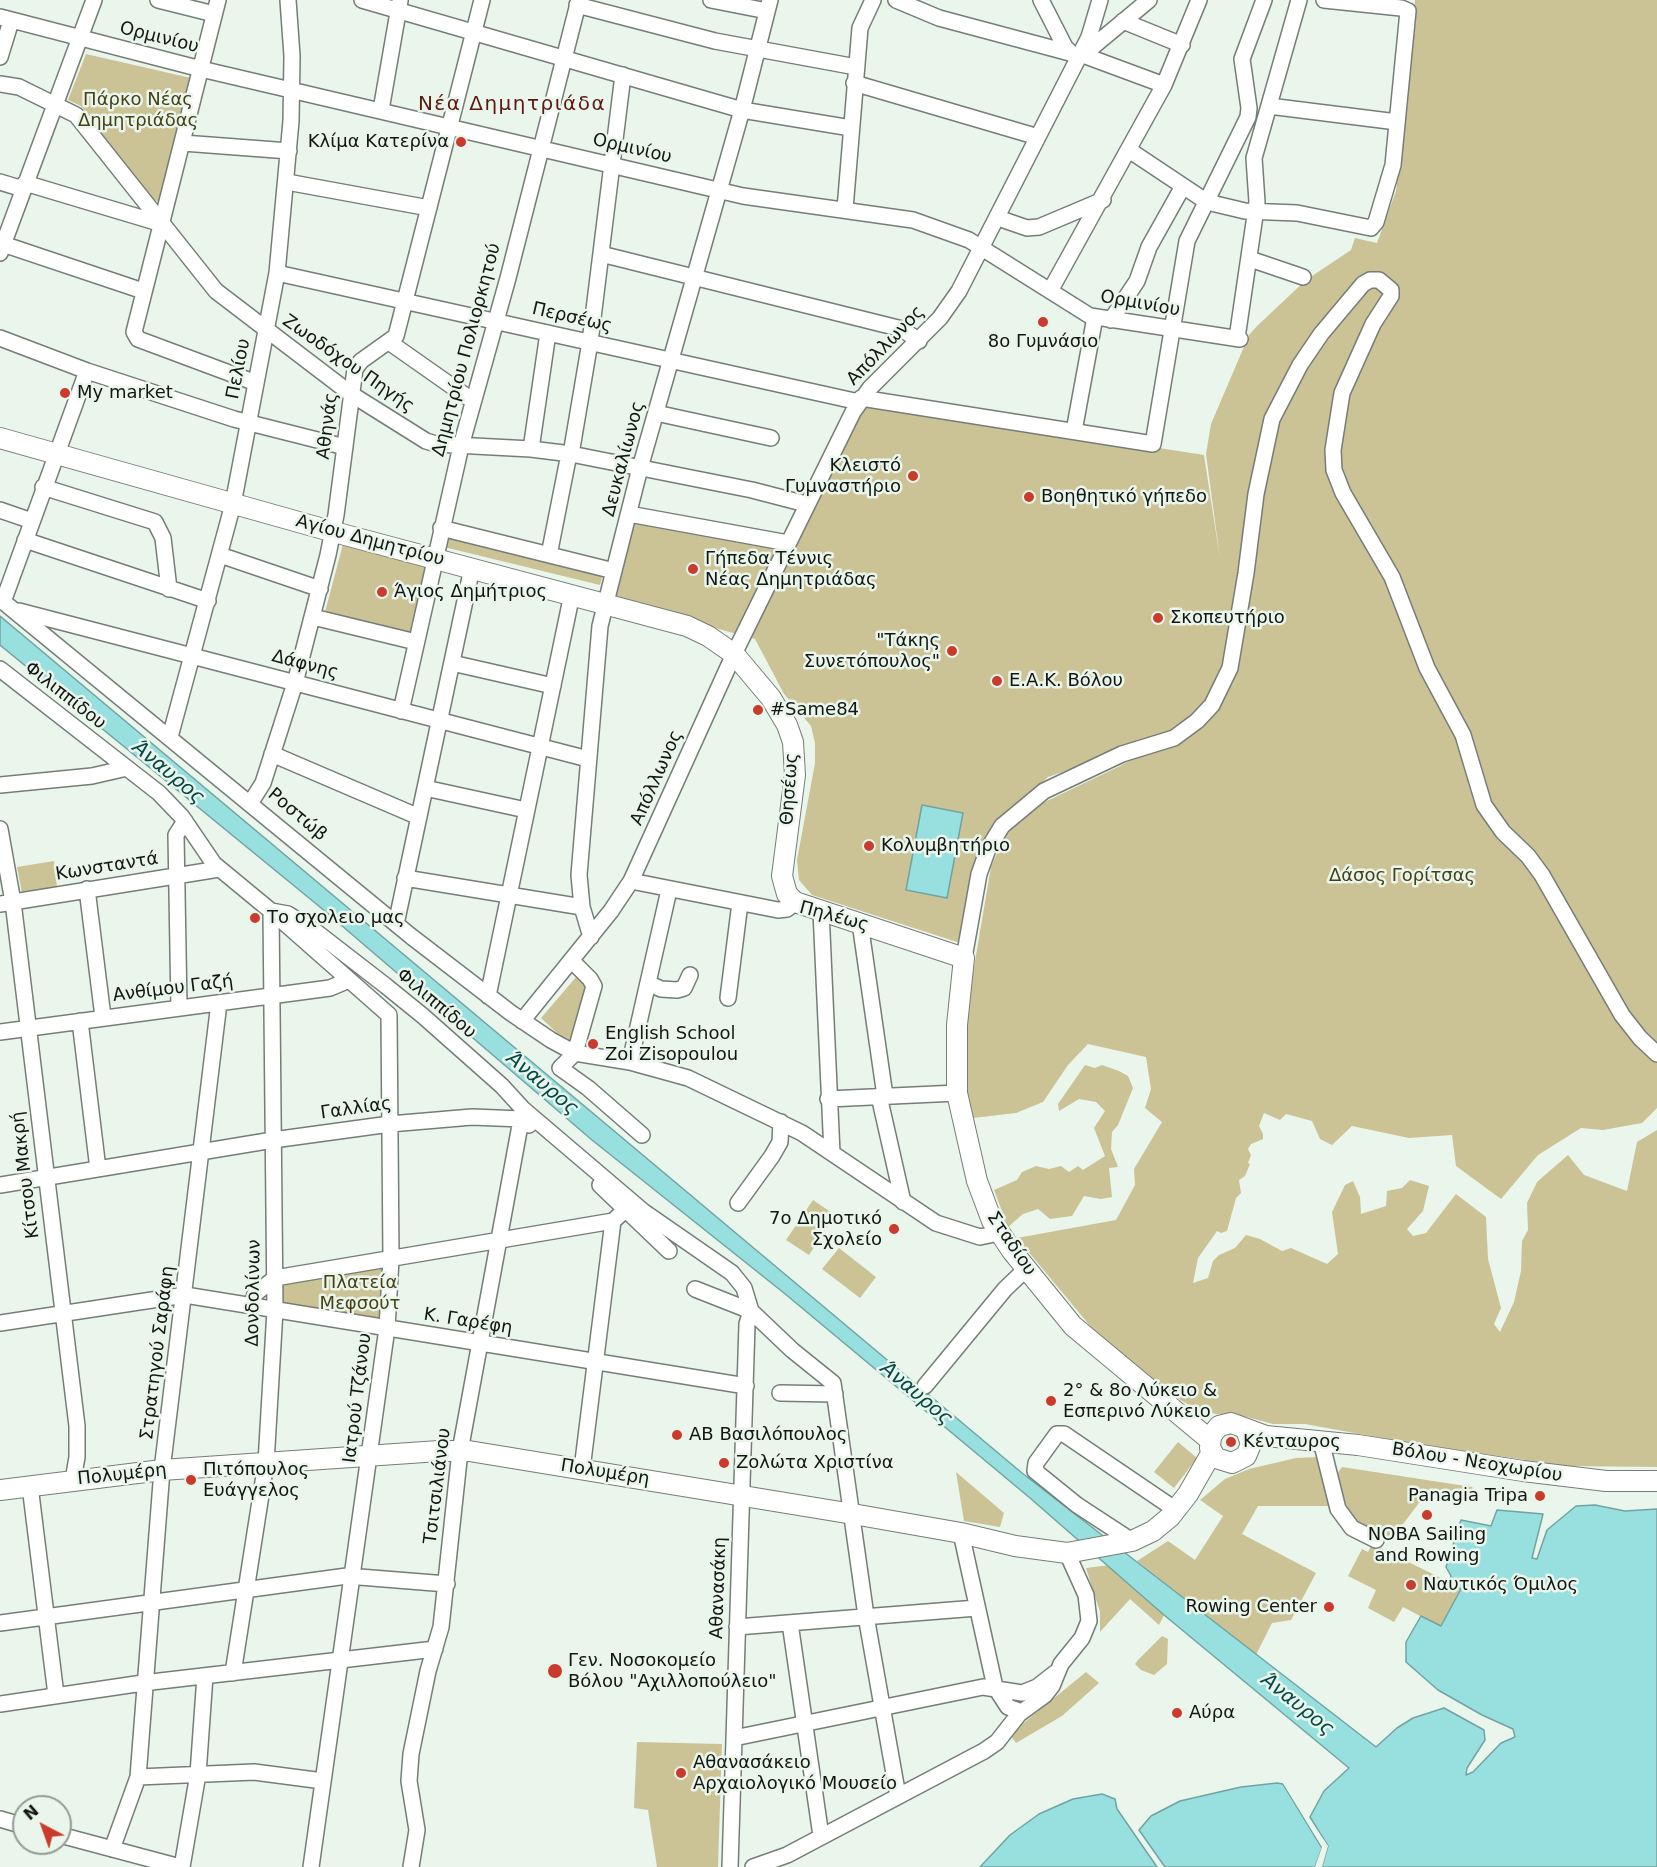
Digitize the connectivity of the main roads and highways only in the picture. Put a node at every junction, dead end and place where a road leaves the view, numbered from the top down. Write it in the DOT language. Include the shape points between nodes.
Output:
graph roads {
  1 [pos="0,438"];
  2 [pos="734,654"];
  3 [pos="795,902"];
  4 [pos="964,958"];
  5 [pos="1246,1430"];
  6 [pos="1298,1439"];
  7 [pos="1217,1445"];
  8 [pos="1250,1450"];
  9 [pos="1657,1481"];
  10 [pos="0,1490"];
  1 -- 2 [label="main road, Αγίου Δημητρίου" via="695,629"];
  2 -- 3 [label="main road, Θησέως" via="771,698 793,742 795,775 782,876 787,894"];
  3 -- 4 [label="main road, Πηλέως"];
  4 -- 7 [label="main road, Σταδίου" via="957,1025 957,1093 977,1181 999,1233 1078,1332"];
  5 -- 6 [label="main road, Βόλου - Νεοχωρίου"];
  5 -- 7 [label="main road, Βόλου - Νεοχωρίου" via="1235,1423"];
  5 -- 8 [label="main road"];
  6 -- 8 [label="main road"];
  6 -- 9 [label="main road, Βόλου - Νεοχωρίου" via="1586,1479"];
  7 -- 8 [label="main road" via="1240,1461"];
  7 -- 10 [label="main road, Πολυμέρη" via="1188,1494 1153,1531 1130,1541 1074,1552 1015,1546 853,1514 460,1451 162,1470"];
}
